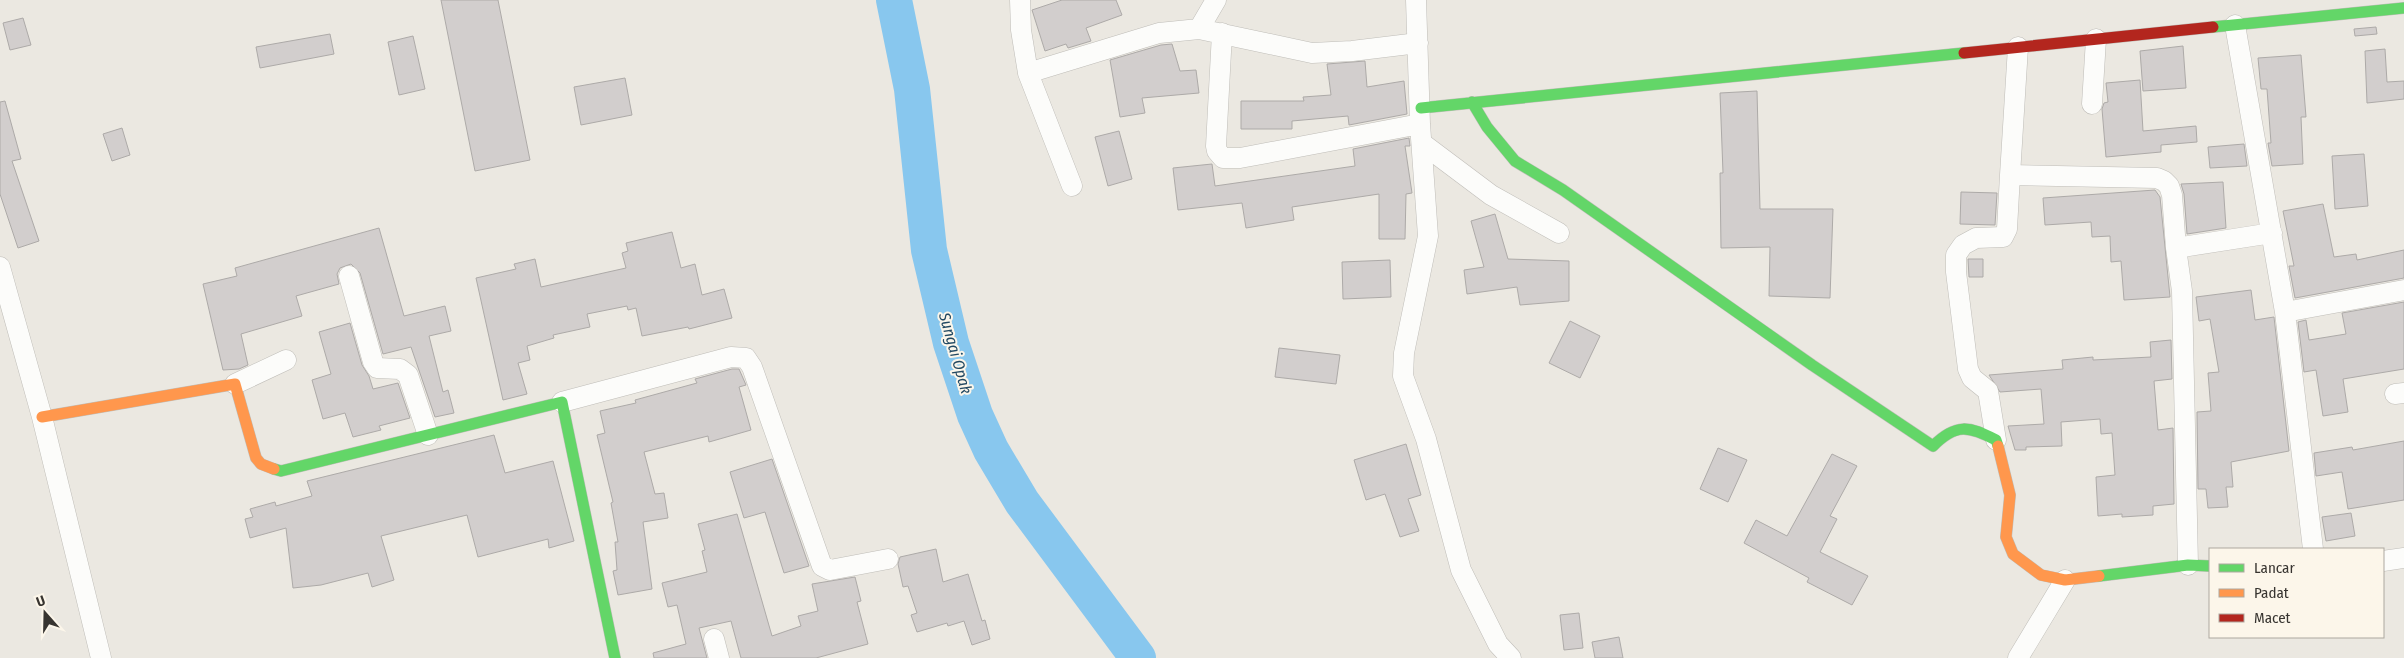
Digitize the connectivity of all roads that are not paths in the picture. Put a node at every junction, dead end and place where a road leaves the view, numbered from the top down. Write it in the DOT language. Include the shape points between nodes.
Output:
graph roads {
  1 [pos="1020,0"];
  2 [pos="1216,0"];
  3 [pos="1416,0"];
  4 [pos="2404,8"];
  5 [pos="2301,9"];
  6 [pos="2235,25"];
  7 [pos="1198,29"];
  8 [pos="1222,33"];
  9 [pos="2096,39"];
  10 [pos="1418,43"];
  11 [pos="2018,47"];
  12 [pos="1034,71"];
  13 [pos="1472,102"];
  14 [pos="2092,104"];
  15 [pos="1421,116"];
  16 [pos="1423,144"];
  17 [pos="2010,175"];
  18 [pos="1072,186"];
  19 [pos="1559,233"];
  20 [pos="2272,233"];
  21 [pos="2176,248"];
  22 [pos="0,267"];
  23 [pos="349,276"];
  24 [pos="2404,290"];
  25 [pos="2284,312"];
  26 [pos="286,360"];
  27 [pos="235,384"];
  28 [pos="562,402"];
  29 [pos="42,417"];
  30 [pos="428,435"];
  31 [pos="1996,440"];
  32 [pos="2313,548"];
  33 [pos="888,558"];
  34 [pos="2404,558"];
  35 [pos="2384,561"];
  36 [pos="2188,565"];
  37 [pos="2209,566"];
  38 [pos="2065,580"];
  39 [pos="714,639"];
  40 [pos="101,658"];
  41 [pos="615,658"];
  42 [pos="719,658"];
  43 [pos="1511,658"];
  44 [pos="2018,658"];
  1 -- 12 [label="street" via="1021,30"];
  2 -- 7 [label="street"];
  3 -- 10 [label="street"];
  4 -- 5 [label="street"];
  5 -- 6 [label="street"];
  6 -- 9 [label="street"];
  6 -- 20 [label="street"];
  7 -- 8 [label="street"];
  7 -- 12 [label="street" via="1159,33"];
  8 -- 10 [label="street" via="1312,53"];
  8 -- 15 [label="street" via="1216,146 1223,158 1240,158"];
  9 -- 11 [label="street"];
  9 -- 14 [label="street"];
  10 -- 15 [label="street"];
  11 -- 13 [label="street"];
  11 -- 17 [label="street"];
  12 -- 18 [label="street"];
  13 -- 15 [label="street"];
  13 -- 31 [label="street" via="1487,127 1515,161 1563,190 1933,446 1954,429 1974,429"];
  15 -- 16 [label="street"];
  16 -- 19 [label="street" via="1491,195"];
  16 -- 43 [label="street" via="1428,236 1404,353 1404,376 1426,439 1461,570 1498,644"];
  17 -- 21 [label="street" via="2156,178 2164,181 2172,195"];
  17 -- 31 [label="street" via="2007,229 2003,237 1976,238 1963,245 1956,255 1968,369 1972,378 1988,391"];
  20 -- 21 [label="street"];
  20 -- 25 [label="street"];
  21 -- 36 [label="street" via="2182,292"];
  22 -- 29 [label="street"];
  23 -- 30 [label="street" via="373,362 377,368 400,370 408,375"];
  24 -- 25 [label="street"];
  25 -- 32 [label="street"];
  26 -- 27 [label="street"];
  27 -- 29 [label="street"];
  27 -- 30 [label="street" via="256,458 261,464 274,469 288,470"];
  28 -- 30 [label="street"];
  28 -- 33 [label="street" via="731,357 746,358 752,367 822,566 830,570"];
  28 -- 41 [label="street"];
  29 -- 40 [label="street"];
  31 -- 38 [label="street" via="2010,495 2008,546 2021,562 2040,575"];
  34 -- 35 [label="street"];
  36 -- 37 [label="street"];
  36 -- 38 [label="street"];
  38 -- 44 [label="street"];
  39 -- 42 [label="street"];
}
